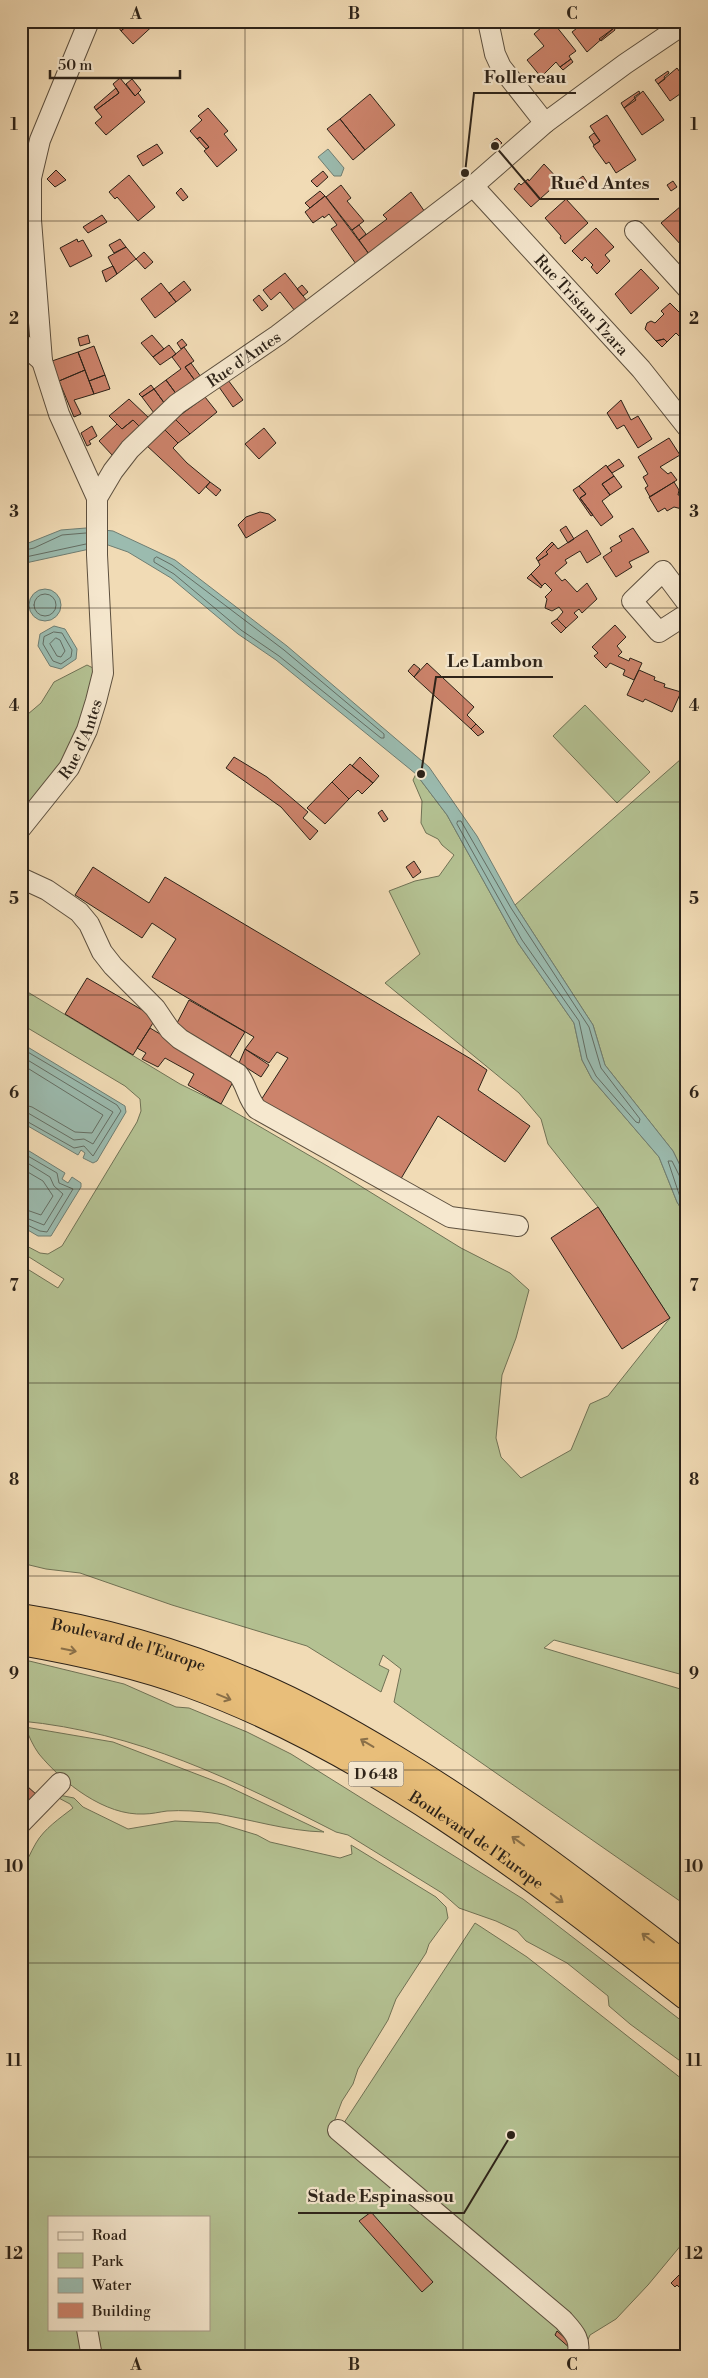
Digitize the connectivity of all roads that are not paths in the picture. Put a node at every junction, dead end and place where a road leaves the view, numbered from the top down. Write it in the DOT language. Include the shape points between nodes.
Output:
graph roads {
  1 [pos="89,21"];
  2 [pos="488,21"];
  3 [pos="687,22"];
  4 [pos="545,123"];
  5 [pos="473,186"];
  6 [pos="636,231"];
  7 [pos="687,288"];
  8 [pos="21,343"];
  9 [pos="42,361"];
  10 [pos="687,428"];
  11 [pos="97,498"];
  12 [pos="687,603"];
  13 [pos="687,614"];
  14 [pos="21,828"];
  15 [pos="21,878"];
  16 [pos="518,1226"];
  17 [pos="21,1618"];
  18 [pos="21,1641"];
  19 [pos="60,1783"];
  20 [pos="21,1823"];
  21 [pos="687,1968"];
  22 [pos="687,1996"];
  23 [pos="338,2130"];
  24 [pos="87,2330"];
  25 [pos="92,2357"];
  26 [pos="577,2357"];
  1 -- 9 [label="street" via="40,140 31,178"];
  2 -- 4 [label="street" via="501,66"];
  3 -- 4 [label="street, Rue d'Antes"];
  4 -- 5 [label="street, Rue d'Antes"];
  5 -- 10 [label="street, Rue Tristan Tzara" via="641,369"];
  5 -- 11 [label="street, Rue d'Antes" via="278,335 177,404 130,449"];
  6 -- 7 [label="street"];
  8 -- 9 [label="street"];
  9 -- 11 [label="street" via="59,414"];
  11 -- 14 [label="street, Rue d'Antes" via="103,674 87,730 69,768"];
  12 -- 13 [label="street" via="663,571 632,601 658,632"];
  15 -- 16 [label="street" via="47,890 79,912 112,966 155,1008 180,1039 238,1074 257,1109 450,1218"];
  21 -- 17 [label="highway, Boulevard de l'Europe / D 648, one-way" via="471,1808 323,1718 260,1687 163,1650"];
  18 -- 22 [label="highway, Boulevard de l'Europe / D 648, one-way" via="84,1653 188,1682 317,1740 409,1794 483,1844"];
  19 -- 20 [label="street"];
  23 -- 26 [label="street" via="563,2320 577,2334 580,2347"];
  24 -- 25 [label="street"];
}
